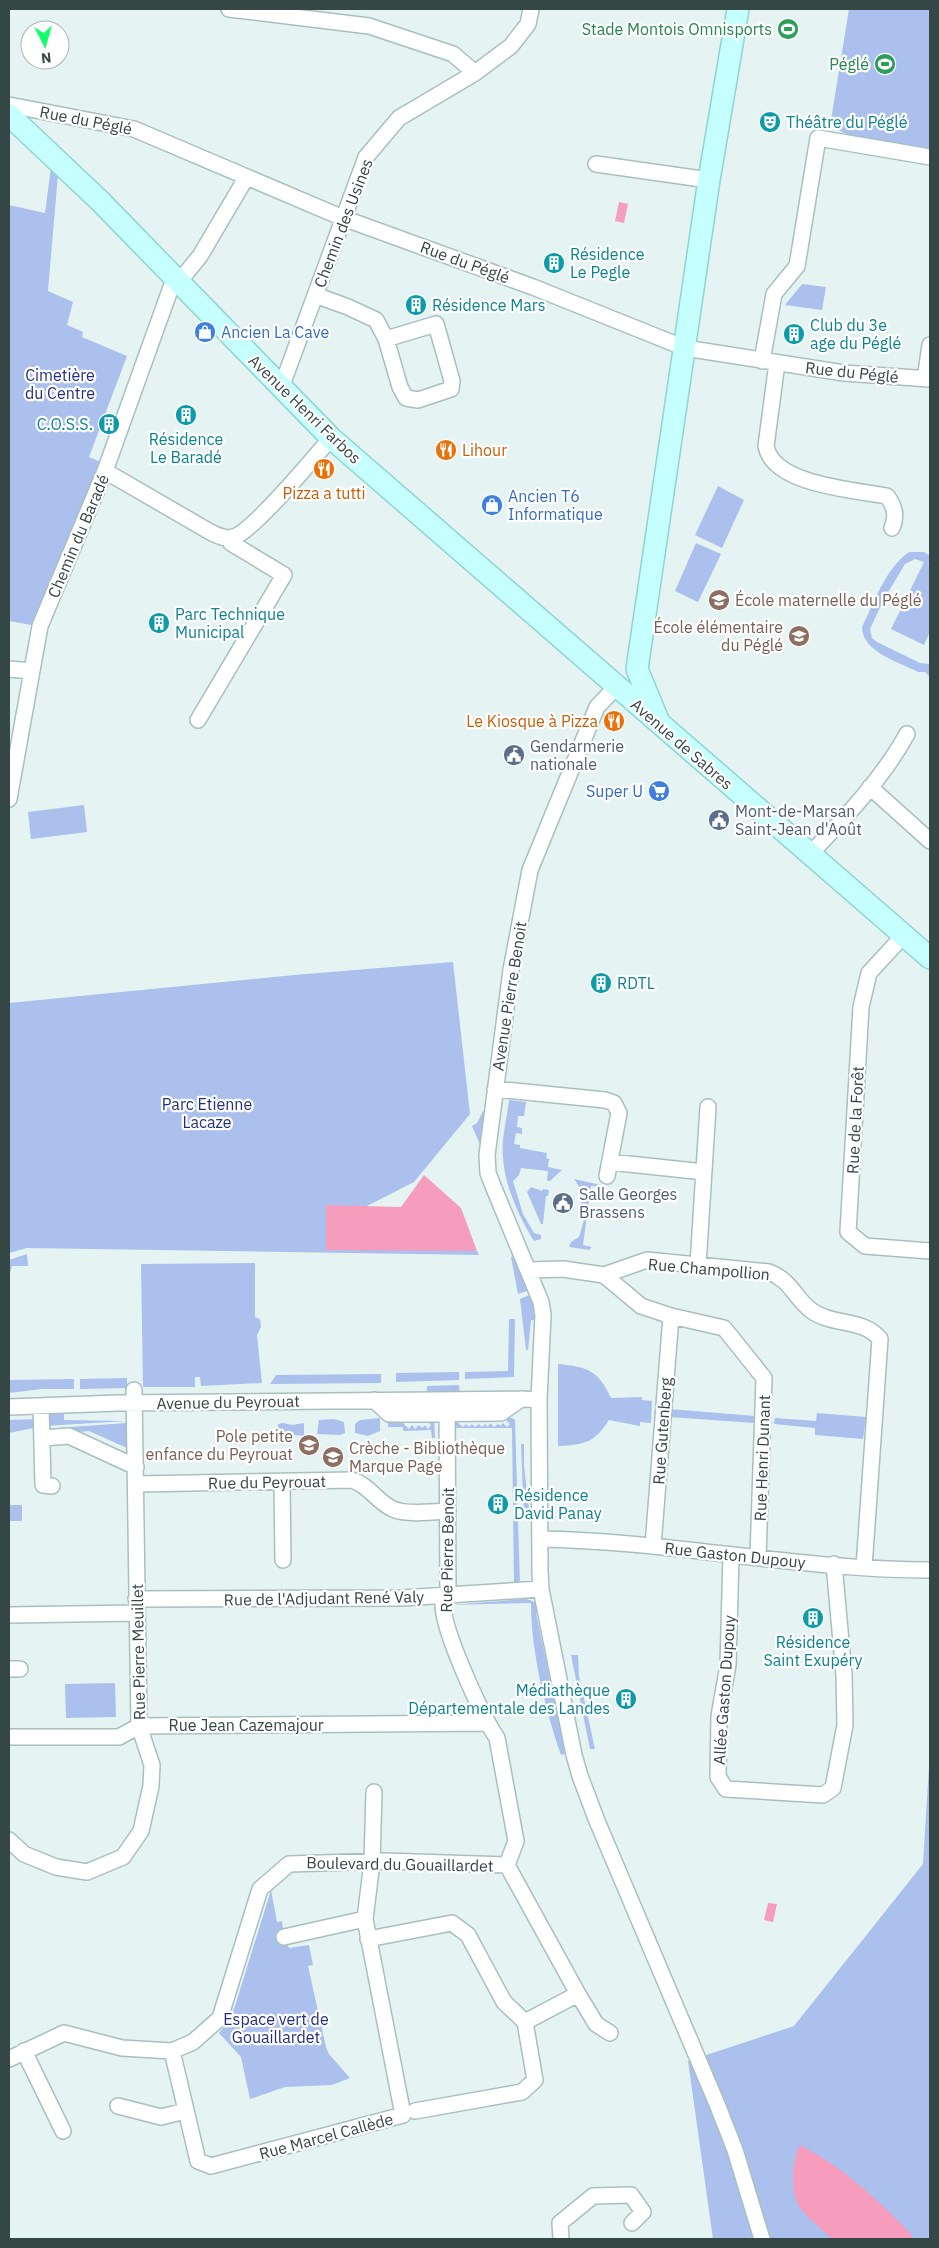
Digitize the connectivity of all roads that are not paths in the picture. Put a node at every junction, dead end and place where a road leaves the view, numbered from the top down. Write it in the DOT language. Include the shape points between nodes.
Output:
graph roads {
  1 [pos="229,9"];
  2 [pos="531,9"];
  3 [pos="738,9"];
  4 [pos="247,10"];
  5 [pos="475,73"];
  6 [pos="9,105"];
  7 [pos="9,115"];
  8 [pos="930,157"];
  9 [pos="596,164"];
  10 [pos="246,178"];
  11 [pos="709,180"];
  12 [pos="343,218"];
  13 [pos="176,281"];
  14 [pos="314,295"];
  15 [pos="386,339"];
  16 [pos="930,345"];
  17 [pos="685,348"];
  18 [pos="770,362"];
  19 [pos="928,379"];
  20 [pos="281,388"];
  21 [pos="331,438"];
  22 [pos="105,471"];
  23 [pos="892,528"];
  24 [pos="232,538"];
  25 [pos="9,669"];
  26 [pos="637,669"];
  27 [pos="32,671"];
  28 [pos="616,687"];
  29 [pos="198,720"];
  30 [pos="660,725"];
  31 [pos="907,734"];
  32 [pos="870,787"];
  33 [pos="9,799"];
  34 [pos="930,841"];
  35 [pos="810,854"];
  36 [pos="904,935"];
  37 [pos="930,958"];
  38 [pos="495,1088"];
  39 [pos="708,1107"];
  40 [pos="704,1172"];
  41 [pos="930,1251"];
  42 [pos="698,1265"];
  43 [pos="528,1270"];
  44 [pos="604,1275"];
  45 [pos="672,1316"];
  46 [pos="135,1396"];
  47 [pos="539,1399"];
  48 [pos="42,1406"];
  49 [pos="447,1406"];
  50 [pos="9,1407"];
  51 [pos="42,1438"];
  52 [pos="136,1467"];
  53 [pos="276,1483"];
  54 [pos="137,1484"];
  55 [pos="52,1486"];
  56 [pos="448,1511"];
  57 [pos="540,1539"];
  58 [pos="654,1546"];
  59 [pos="731,1555"];
  60 [pos="758,1557"];
  61 [pos="283,1560"];
  62 [pos="834,1564"];
  63 [pos="864,1567"];
  64 [pos="930,1570"];
  65 [pos="541,1589"];
  66 [pos="448,1595"];
  67 [pos="136,1606"];
  68 [pos="9,1615"];
  69 [pos="487,1723"];
  70 [pos="138,1726"];
  71 [pos="9,1737"];
  72 [pos="374,1792"];
  73 [pos="9,1840"];
  74 [pos="372,1862"];
  75 [pos="507,1865"];
  76 [pos="365,1919"];
  77 [pos="284,1937"];
  78 [pos="368,1939"];
  79 [pos="578,1994"];
  80 [pos="525,2022"];
  81 [pos="610,2033"];
  82 [pos="24,2051"];
  83 [pos="172,2051"];
  84 [pos="9,2060"];
  85 [pos="118,2106"];
  86 [pos="186,2111"];
  87 [pos="415,2111"];
  88 [pos="63,2131"];
  89 [pos="632,2223"];
  90 [pos="561,2239"];
  91 [pos="762,2239"];
  1 -- 4 [label="street"];
  2 -- 5 [label="street, Chemin des Usines" via="528,24 511,46"];
  3 -- 11 [label="main road"];
  4 -- 5 [label="street" via="369,26 454,54"];
  5 -- 12 [label="street, Chemin des Usines" via="399,118 366,157"];
  6 -- 10 [label="street, Rue du Péglé" via="134,129"];
  7 -- 13 [label="main road, Avenue Henri Farbos" via="100,201"];
  8 -- 18 [label="street" via="818,138 797,266 774,294"];
  9 -- 11 [label="street"];
  10 -- 12 [label="street, Rue du Péglé"];
  10 -- 13 [label="street, Chemin du Baradé" via="200,256"];
  11 -- 17 [label="main road"];
  12 -- 14 [label="street, Chemin des Usines"];
  12 -- 17 [label="street, Rue du Péglé" via="533,287"];
  13 -- 20 [label="main road, Avenue Henri Farbos"];
  13 -- 22 [label="street, Chemin du Baradé"];
  14 -- 15 [label="street" via="371,316"];
  14 -- 20 [label="street, Chemin des Usines"];
  15 -- 15 [label="street" via="406,398 418,400 450,389 452,381 436,324"];
  16 -- 19 [label="street"];
  17 -- 18 [label="street, Rue du Péglé"];
  17 -- 26 [label="main road"];
  18 -- 19 [label="street, Rue du Péglé" via="844,373"];
  18 -- 23 [label="street" via="768,456 809,482 886,496 895,511"];
  20 -- 21 [label="main road, Avenue Henri Farbos"];
  21 -- 24 [label="street" via="254,523"];
  21 -- 28 [label="main road, Avenue Henri Farbos"];
  22 -- 24 [label="street" via="212,533"];
  22 -- 27 [label="street, Chemin du Baradé" via="40,626"];
  24 -- 29 [label="street" via="231,543 284,575"];
  25 -- 27 [label="street"];
  26 -- 28 [label="main road"];
  26 -- 30 [label="main road"];
  27 -- 33 [label="street, Chemin du Baradé"];
  28 -- 30 [label="main road, Avenue de Sabres"];
  28 -- 38 [label="street, Avenue Pierre Benoit" via="597,707 530,870 511,970"];
  30 -- 35 [label="main road, Avenue de Sabres"];
  31 -- 32 [label="street"];
  32 -- 34 [label="street"];
  32 -- 35 [label="street"];
  35 -- 36 [label="main road, Avenue de Sabres"];
  36 -- 37 [label="main road, Avenue de Sabres"];
  36 -- 41 [label="street, Rue de la Forêt" via="870,973 861,1007 848,1232 866,1246"];
  38 -- 40 [label="street" via="614,1103 618,1113 608,1169"];
  38 -- 43 [label="street, Avenue Pierre Benoit" via="486,1156 488,1172"];
  39 -- 40 [label="street"];
  40 -- 42 [label="street"];
  42 -- 44 [label="street, Rue Champollion" via="647,1260"];
  42 -- 63 [label="street, Rue Champollion" via="769,1272 782,1277 812,1311 827,1318 864,1326 880,1339"];
  43 -- 44 [label="street, Rue Champollion" via="563,1269"];
  43 -- 47 [label="street, Avenue Pierre Benoit" via="543,1316"];
  44 -- 45 [label="street, Rue Henri Dunant" via="641,1306"];
  45 -- 58 [label="street, Rue Gutenberg"];
  45 -- 60 [label="street, Rue Henri Dunant" via="724,1328 764,1378"];
  46 -- 48 [label="street, Avenue du Peyrouat"];
  46 -- 49 [label="street, Avenue du Peyrouat" via="374,1400"];
  46 -- 52 [label="street, Rue Pierre Meuillet"];
  47 -- 49 [label="street, Avenue du Peyrouat"];
  47 -- 57 [label="street, Avenue Pierre Benoit"];
  48 -- 50 [label="street, Avenue du Peyrouat"];
  48 -- 51 [label="street"];
  49 -- 56 [label="street, Rue Pierre Benoit"];
  51 -- 52 [label="street" via="69,1436"];
  51 -- 55 [label="street" via="43,1485"];
  52 -- 54 [label="street, Rue Pierre Meuillet"];
  53 -- 54 [label="street, Rue du Peyrouat"];
  53 -- 56 [label="street, Rue du Peyrouat" via="352,1480 361,1483 391,1509"];
  53 -- 61 [label="street"];
  54 -- 67 [label="street, Rue Pierre Meuillet"];
  56 -- 66 [label="street, Rue Pierre Benoit"];
  57 -- 58 [label="street, Rue Gaston Dupouy"];
  57 -- 65 [label="street, Avenue Pierre Benoit"];
  58 -- 59 [label="street, Rue Gaston Dupouy"];
  59 -- 60 [label="street, Rue Gaston Dupouy"];
  59 -- 62 [label="street, Allée Gaston Dupouy" via="728,1665 719,1716 718,1777 726,1789 823,1795 833,1788 845,1725"];
  60 -- 62 [label="street, Rue Gaston Dupouy"];
  62 -- 63 [label="street, Rue Gaston Dupouy"];
  63 -- 64 [label="street, Rue Gaston Dupouy"];
  65 -- 66 [label="street, Rue de l'Adjudant René Valy"];
  65 -- 91 [label="street, Avenue Pierre Benoit" via="580,1776 717,2104 735,2150"];
  66 -- 67 [label="street, Rue de l'Adjudant René Valy"];
  66 -- 69 [label="street, Rue Pierre Benoit" via="443,1604 448,1629"];
  67 -- 68 [label="street, Rue de l'Adjudant René Valy"];
  67 -- 70 [label="street, Rue Pierre Meuillet"];
  69 -- 70 [label="street, Rue Jean Cazemajour"];
  69 -- 75 [label="street, Rue Pierre Benoit" via="497,1738 516,1841"];
  70 -- 71 [label="street, Rue Jean Cazemajour" via="119,1737"];
  70 -- 73 [label="street, Rue Pierre Meuillet" via="152,1765 151,1786 141,1831 123,1857 87,1872 72,1870 24,1854"];
  72 -- 74 [label="street, Rue Marcel Callède"];
  74 -- 75 [label="street, Boulevard du Gouaillardet"];
  74 -- 76 [label="street, Rue Marcel Callède"];
  74 -- 83 [label="street, Boulevard du Gouaillardet" via="289,1864 260,1889 220,2018 193,2042"];
  75 -- 79 [label="street, Boulevard du Gouaillardet"];
  76 -- 77 [label="street"];
  76 -- 78 [label="street, Rue Marcel Callède"];
  78 -- 80 [label="street" via="452,1923 468,1935 504,2002"];
  78 -- 86 [label="street, Rue Marcel Callède" via="403,2115 211,2166 198,2162"];
  79 -- 80 [label="street"];
  79 -- 81 [label="street, Boulevard du Gouaillardet" via="596,2024"];
  80 -- 87 [label="street" via="535,2080 522,2092"];
  82 -- 83 [label="street, Boulevard du Gouaillardet" via="64,2033 122,2048"];
  82 -- 84 [label="street, Boulevard du Gouaillardet"];
  82 -- 88 [label="street"];
  83 -- 86 [label="street, Rue Marcel Callède"];
  85 -- 86 [label="street" via="161,2117"];
  89 -- 90 [label="street" via="643,2212 631,2195 592,2196 560,2223"];
}
